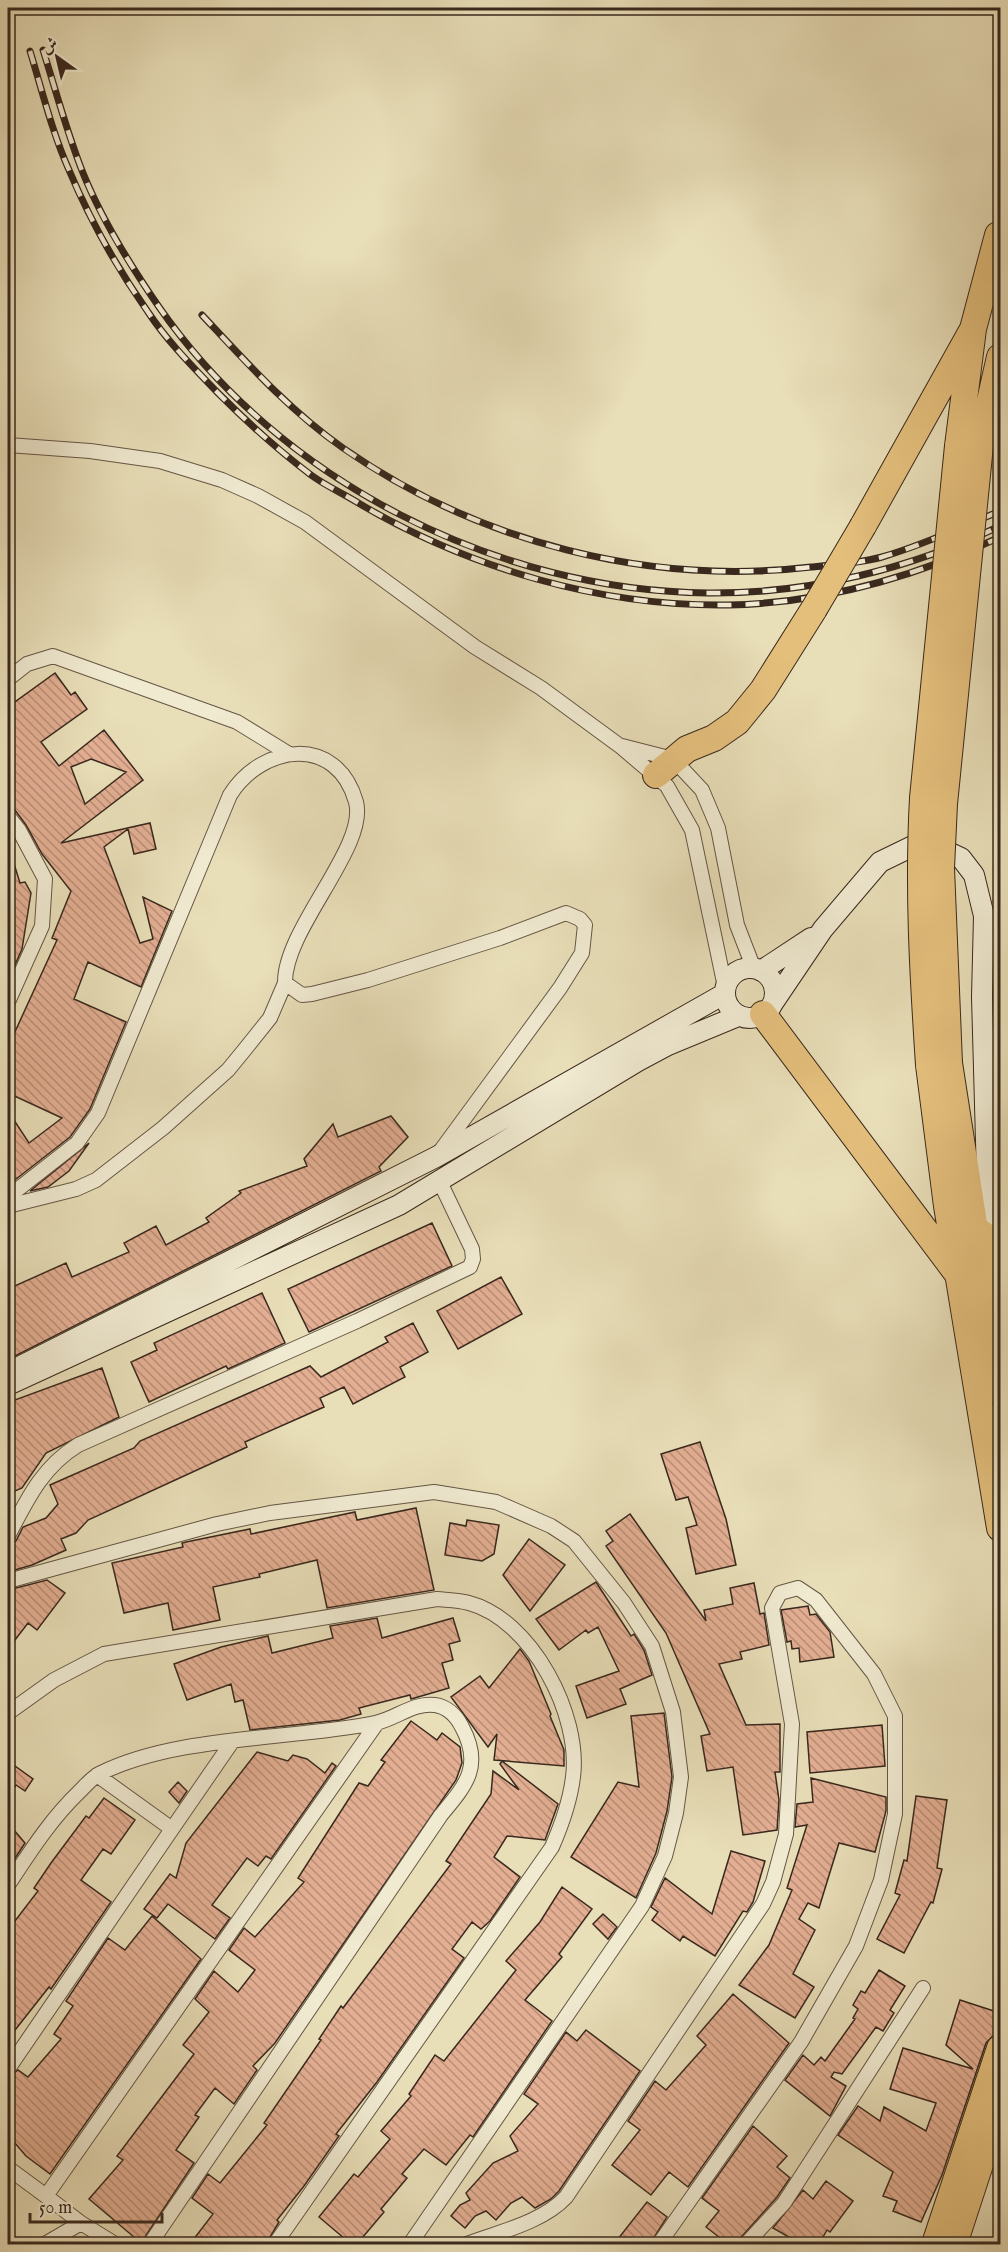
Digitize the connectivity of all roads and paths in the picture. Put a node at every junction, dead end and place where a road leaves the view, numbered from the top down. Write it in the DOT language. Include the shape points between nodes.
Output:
graph roads {
  1 [pos="1000,236"];
  2 [pos="973,329"];
  3 [pos="1000,357"];
  4 [pos="8,445"];
  5 [pos="969,445"];
  6 [pos="8,679"];
  7 [pos="620,746"];
  8 [pos="289,754"];
  9 [pos="665,767"];
  10 [pos="8,816"];
  11 [pos="823,929"];
  12 [pos="758,970"];
  13 [pos="285,983"];
  14 [pos="725,991"];
  15 [pos="8,1002"];
  16 [pos="768,1008"];
  17 [pos="738,1016"];
  18 [pos="939,1064"];
  19 [pos="993,1151"];
  20 [pos="436,1157"];
  21 [pos="987,1176"];
  22 [pos="440,1182"];
  23 [pos="8,1197"];
  24 [pos="1000,1200"];
  25 [pos="8,1206"];
  26 [pos="973,1227"];
  27 [pos="1000,1240"];
  28 [pos="1000,1252"];
  29 [pos="958,1274"];
  30 [pos="8,1372"];
  31 [pos="8,1385"];
  32 [pos="1000,1391"];
  33 [pos="1000,1528"];
  34 [pos="8,1536"];
  35 [pos="8,1581"];
  36 [pos="8,1713"];
  37 [pos="377,1723"];
  38 [pos="232,1742"];
  39 [pos="97,1775"];
  40 [pos="172,1829"];
  41 [pos="8,1885"];
  42 [pos="923,1988"];
  43 [pos="1000,2048"];
  44 [pos="8,2069"];
  45 [pos="1000,2103"];
  46 [pos="8,2168"];
  47 [pos="46,2196"];
  48 [pos="81,2223"];
  49 [pos="45,2244"];
  50 [pos="115,2244"];
  51 [pos="150,2244"];
  52 [pos="275,2244"];
  53 [pos="410,2244"];
  54 [pos="467,2244"];
  55 [pos="658,2244"];
  56 [pos="746,2244"];
  57 [pos="935,2244"];
  58 [pos="954,2244"];
  1 -- 2 [label="highway"];
  2 -- 5 [label="highway"];
  2 -- 9 [label="highway, bridge" via="814,609 746,712 722,732 687,749"];
  3 -- 5 [label="highway"];
  4 -- 7 [label="street" via="90,450 160,461 258,496 305,522 475,647 541,688"];
  5 -- 18 [label="highway, bridge" via="923,798 920,853 920,926"];
  6 -- 8 [label="street" via="27,664 53,656 237,722"];
  7 -- 9 [label="street"];
  7 -- 9 [label="street"];
  8 -- 13 [label="street" via="307,754 333,766 350,787 357,818 345,850 287,959"];
  8 -- 23 [label="street" via="252,769 230,795 98,1113 77,1143"];
  9 -- 12 [label="street" via="697,783 712,810 730,900"];
  9 -- 14 [label="street" via="692,830 717,935"];
  10 -- 15 [label="street" via="45,879 42,926"];
  11 -- 12 [label="street"];
  11 -- 16 [label="street"];
  11 -- 19 [label="street" via="869,872 898,851 915,845 933,845 954,853 968,866 980,893 984,916 982,997"];
  12 -- 14 [label="street" via="747,968 733,974"];
  12 -- 16 [label="street" via="772,981 774,988"];
  13 -- 20 [label="street" via="302,995 312,994 401,970 566,913 580,919 586,934 582,953"];
  13 -- 25 [label="street" via="270,1018 228,1070 163,1128 96,1180"];
  14 -- 17 [label="street" via="728,1007"];
  14 -- 20 [label="street"];
  16 -- 17 [label="street" via="751,1018"];
  16 -- 29 [label="highway"];
  17 -- 22 [label="street" via="638,1061"];
  18 -- 26 [label="highway"];
  18 -- 29 [label="highway"];
  19 -- 21 [label="street"];
  20 -- 30 [label="street"];
  21 -- 24 [label="street"];
  21 -- 27 [label="street"];
  22 -- 31 [label="street" via="224,1288"];
  22 -- 34 [label="street" via="472,1249 470,1267 78,1445 43,1474"];
  26 -- 28 [label="highway"];
  26 -- 32 [label="highway"];
  29 -- 33 [label="highway"];
  35 -- 53 [label="street" via="217,1524 270,1513 434,1492 496,1502 551,1526 574,1541 624,1603 652,1646 673,1712 681,1777 665,1856 642,1906"];
  36 -- 52 [label="street" via="54,1680 104,1654 437,1599 469,1603 502,1619 533,1651 554,1683 570,1725 574,1775 566,1814 552,1847"];
  37 -- 38 [label="street"];
  37 -- 47 [label="street"];
  37 -- 51 [label="street" via="421,1706 436,1705 448,1710 467,1736 472,1768 462,1790 441,1815"];
  38 -- 39 [label="street" via="151,1755"];
  38 -- 40 [label="street"];
  39 -- 40 [label="street"];
  39 -- 41 [label="street" via="55,1815"];
  40 -- 44 [label="street"];
  42 -- 56 [label="street" via="784,2203"];
  43 -- 57 [label="highway"];
  45 -- 58 [label="highway"];
  46 -- 47 [label="street"];
  47 -- 48 [label="street"];
  48 -- 49 [label="street"];
  48 -- 50 [label="street"];
  54 -- 55 [label="street" via="537,2216 566,2197 763,1904 786,1834 792,1725 772,1608 780,1593 798,1588 816,1600 874,1674 896,1716 895,1814 881,1880 856,1946 801,2042"];
}
